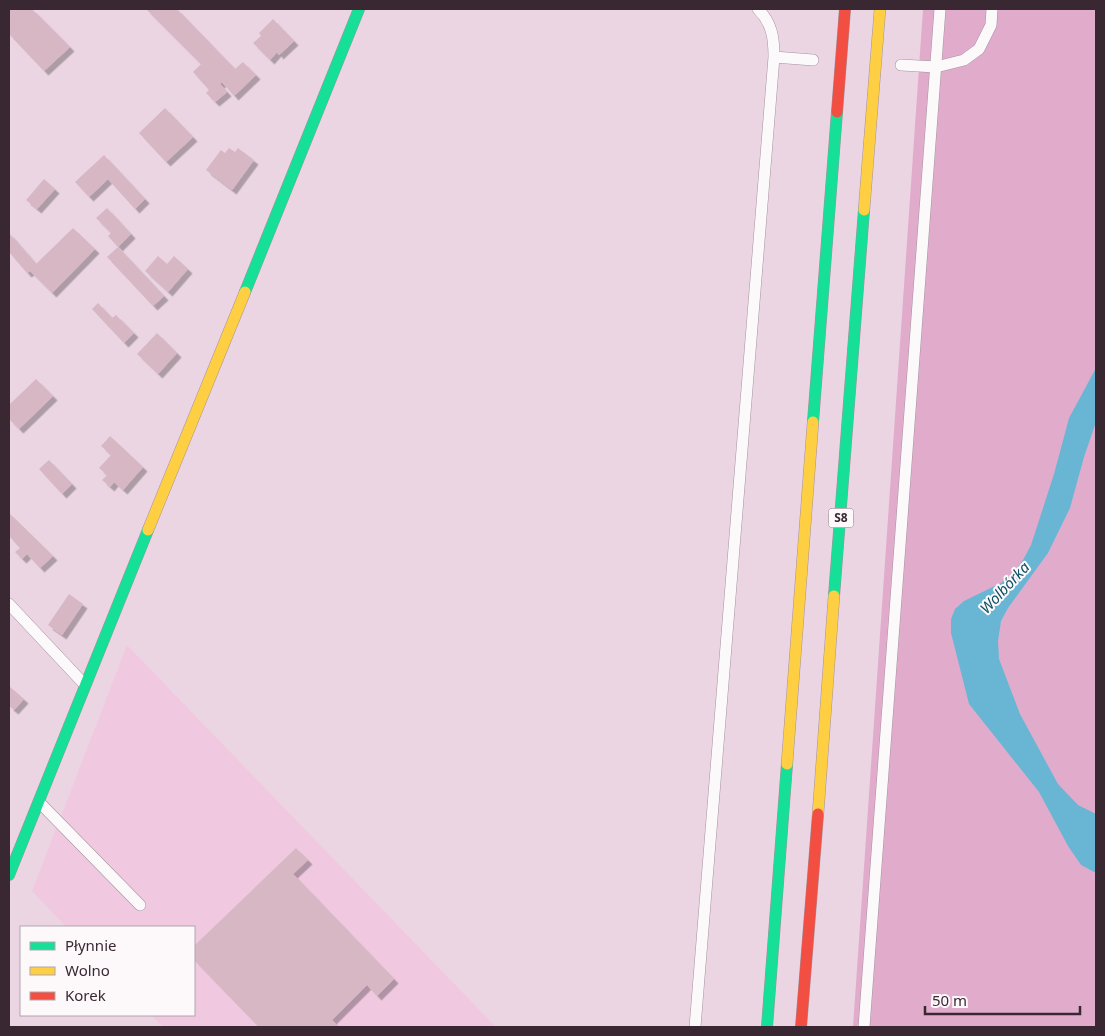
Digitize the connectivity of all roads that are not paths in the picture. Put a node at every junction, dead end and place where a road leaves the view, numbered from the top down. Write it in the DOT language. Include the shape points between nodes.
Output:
graph roads {
  1 [pos="359,9"];
  2 [pos="758,9"];
  3 [pos="845,9"];
  4 [pos="880,9"];
  5 [pos="940,9"];
  6 [pos="992,9"];
  7 [pos="774,57"];
  8 [pos="813,60"];
  9 [pos="901,65"];
  10 [pos="936,67"];
  11 [pos="9,604"];
  12 [pos="85,684"];
  13 [pos="38,801"];
  14 [pos="9,875"];
  15 [pos="140,905"];
  16 [pos="695,1027"];
  17 [pos="767,1027"];
  18 [pos="801,1027"];
  19 [pos="864,1027"];
  1 -- 12 [label="main road"];
  2 -- 7 [label="lane" via="774,36"];
  3 -- 17 [label="main road"];
  4 -- 18 [label="main road, S8"];
  5 -- 10 [label="lane"];
  6 -- 10 [label="lane" via="992,24 978,49 964,60"];
  7 -- 8 [label="lane"];
  7 -- 16 [label="lane"];
  9 -- 10 [label="lane"];
  10 -- 19 [label="lane"];
  11 -- 12 [label="lane"];
  12 -- 13 [label="main road"];
  13 -- 14 [label="main road"];
  13 -- 15 [label="lane"];
}
